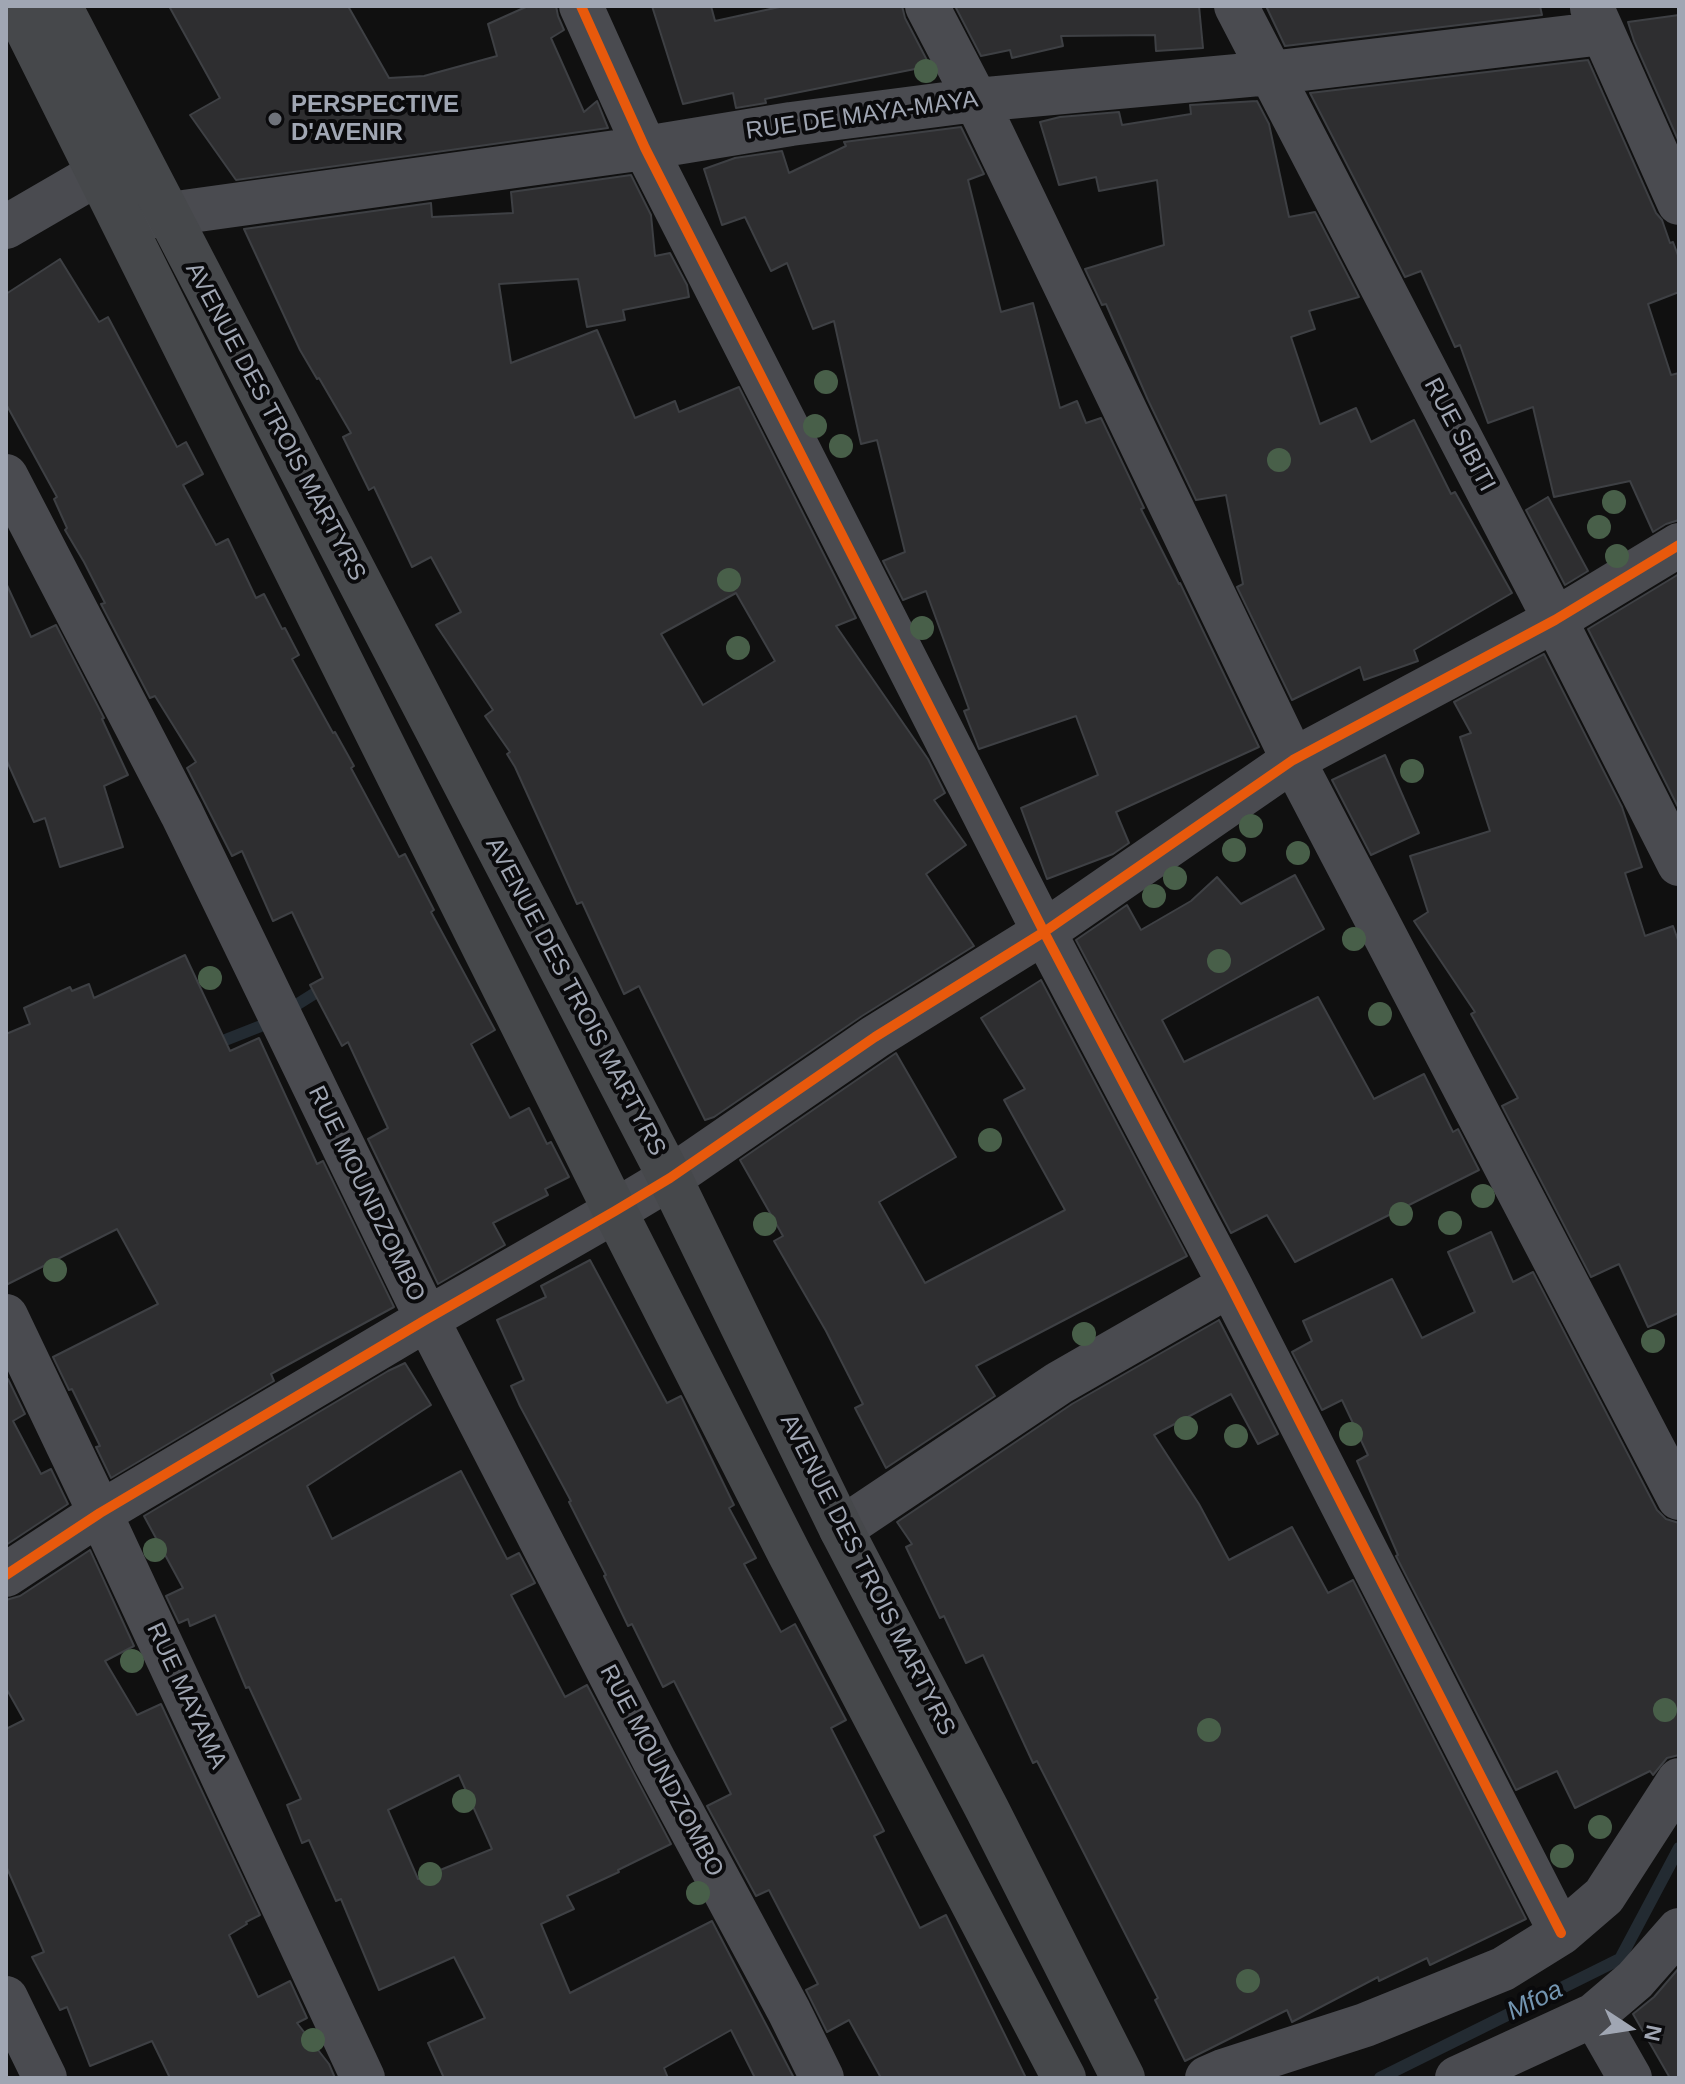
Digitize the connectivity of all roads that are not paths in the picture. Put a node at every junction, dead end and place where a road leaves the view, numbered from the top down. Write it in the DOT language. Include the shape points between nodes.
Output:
graph roads {
  1 [pos="15,6"];
  2 [pos="60,6"];
  3 [pos="581,6"];
  4 [pos="927,6"];
  5 [pos="1236,6"];
  6 [pos="1597,20"];
  7 [pos="1270,73"];
  8 [pos="976,100"];
  9 [pos="645,148"];
  10 [pos="117,164"];
  11 [pos="1679,203"];
  12 [pos="167,215"];
  13 [pos="123,221"];
  14 [pos="6,227"];
  15 [pos="6,476"];
  16 [pos="1679,545"];
  17 [pos="1555,620"];
  18 [pos="1293,760"];
  19 [pos="1679,864"];
  20 [pos="1044,932"];
  21 [pos="670,1178"];
  22 [pos="615,1211"];
  23 [pos="1230,1285"];
  24 [pos="6,1316"];
  25 [pos="427,1319"];
  26 [pos="1679,1498"];
  27 [pos="100,1513"];
  28 [pos="841,1529"];
  29 [pos="6,1575"];
  30 [pos="1679,1780"];
  31 [pos="1679,1930"];
  32 [pos="1561,1933"];
  33 [pos="6,1998"];
  34 [pos="1594,2015"];
  35 [pos="45,2078"];
  36 [pos="363,2078"];
  37 [pos="822,2078"];
  38 [pos="1064,2078"];
  39 [pos="1123,2078"];
  40 [pos="1207,2078"];
  41 [pos="1457,2078"];
  42 [pos="1630,2078"];
  1 -- 10 [label="main road, AVENUE DES TROIS MARTYRS"];
  2 -- 10 [label="main road, AVENUE DES TROIS MARTYRS"];
  3 -- 9 [label="street"];
  4 -- 8 [label="street"];
  5 -- 7 [label="street, RUE SIBITI"];
  6 -- 7 [label="street, RUE DE MAYA-MAYA"];
  6 -- 11 [label="street"];
  7 -- 8 [label="street, RUE DE MAYA-MAYA"];
  7 -- 17 [label="street, RUE SIBITI"];
  8 -- 9 [label="street, RUE DE MAYA-MAYA"];
  8 -- 18 [label="street"];
  9 -- 12 [label="street, RUE DE MAYA-MAYA"];
  9 -- 20 [label="street"];
  10 -- 12 [label="main road, AVENUE DES TROIS MARTYRS"];
  10 -- 13 [label="main road, AVENUE DES TROIS MARTYRS"];
  10 -- 14 [label="street"];
  12 -- 13 [label="street, RUE DE MAYA-MAYA"];
  12 -- 21 [label="main road, AVENUE DES TROIS MARTYRS"];
  13 -- 22 [label="main road, AVENUE DES TROIS MARTYRS"];
  15 -- 25 [label="street, RUE MOUNDZOMBO" via="182,814"];
  16 -- 17 [label="street"];
  17 -- 18 [label="street"];
  17 -- 19 [label="street, RUE SIBITI"];
  18 -- 20 [label="street"];
  18 -- 26 [label="street"];
  20 -- 21 [label="street" via="875,1037"];
  20 -- 23 [label="street"];
  21 -- 22 [label="street"];
  21 -- 28 [label="main road, AVENUE DES TROIS MARTYRS"];
  22 -- 25 [label="street"];
  22 -- 38 [label="main road, AVENUE DES TROIS MARTYRS"];
  23 -- 28 [label="street" via="1059,1383"];
  23 -- 32 [label="street"];
  24 -- 27 [label="street, RUE MAYAMA"];
  25 -- 27 [label="street"];
  25 -- 37 [label="street, RUE MOUNDZOMBO"];
  27 -- 29 [label="street"];
  27 -- 36 [label="street, RUE MAYAMA"];
  28 -- 39 [label="main road, AVENUE DES TROIS MARTYRS"];
  30 -- 32 [label="street" via="1604,1896"];
  31 -- 34 [label="street" via="1635,1980"];
  32 -- 40 [label="street" via="1503,1969 1365,2025"];
  33 -- 35 [label="street"];
  34 -- 41 [label="street"];
  34 -- 42 [label="street"];
}
